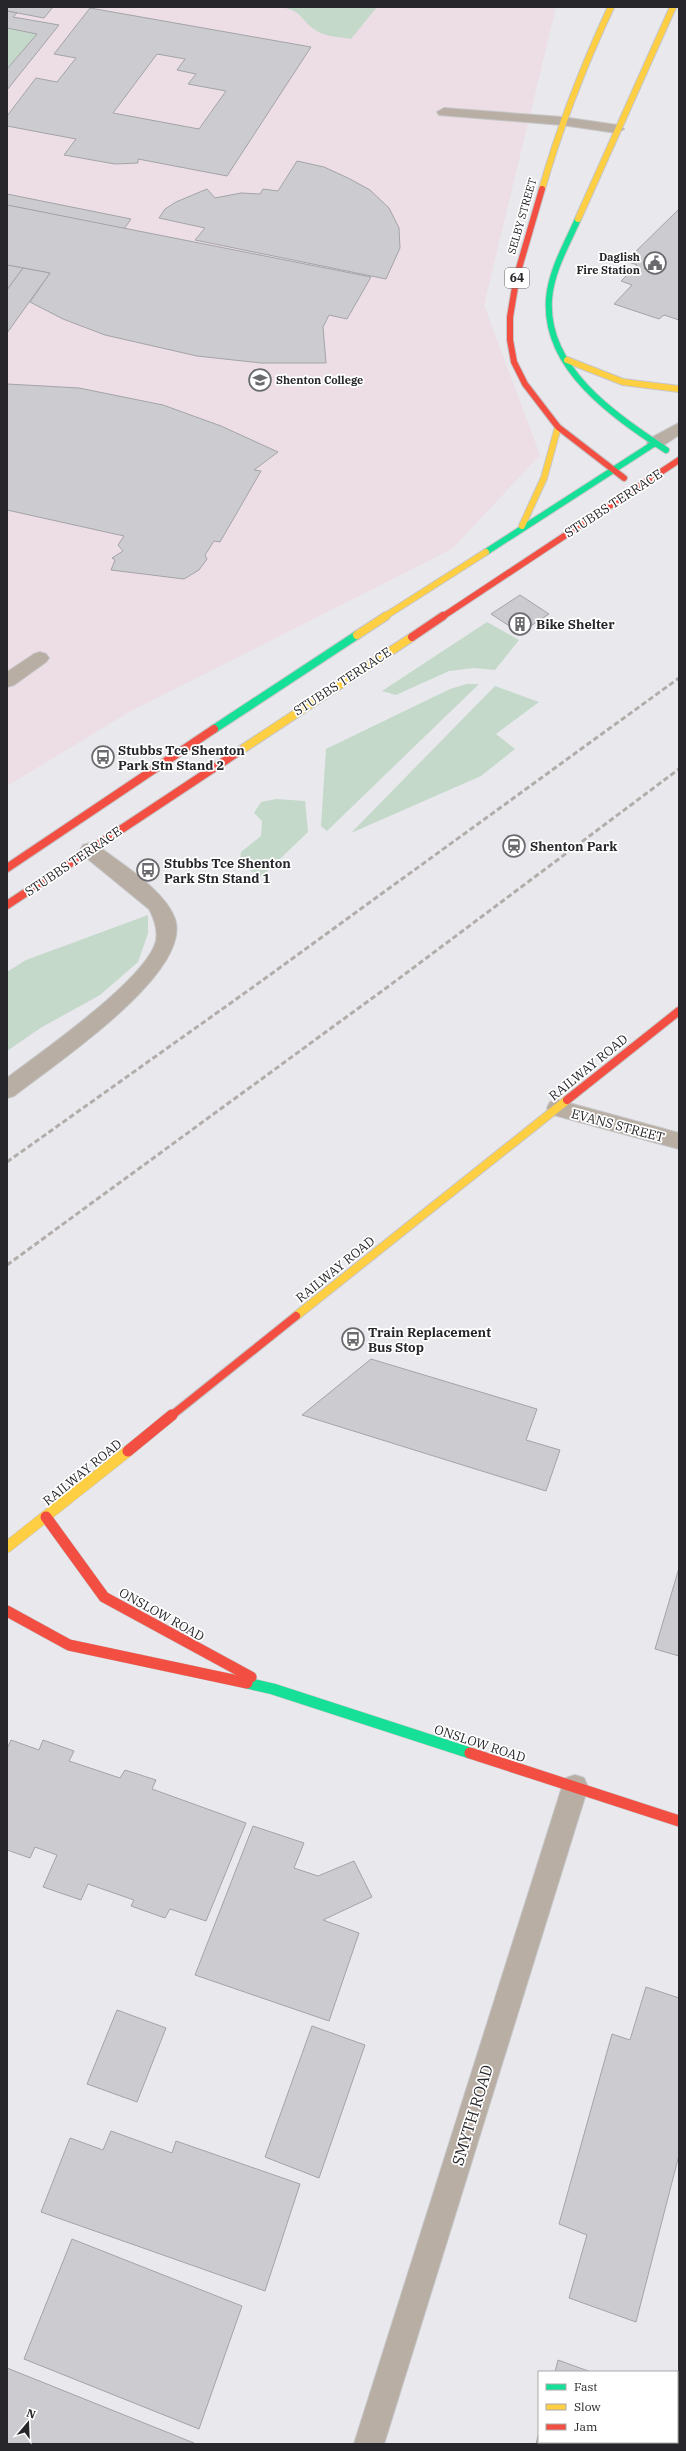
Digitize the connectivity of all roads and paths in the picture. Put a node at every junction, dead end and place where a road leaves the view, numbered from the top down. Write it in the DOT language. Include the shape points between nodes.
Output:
graph roads {
  1 [pos="603,7"];
  2 [pos="611,7"];
  3 [pos="673,7"];
  4 [pos="599,31"];
  5 [pos="444,112"];
  6 [pos="562,121"];
  7 [pos="617,129"];
  8 [pos="566,359"];
  9 [pos="679,389"];
  10 [pos="558,427"];
  11 [pos="679,428"];
  12 [pos="655,443"];
  13 [pos="679,459"];
  14 [pos="612,470"];
  15 [pos="636,487"];
  16 [pos="518,532"];
  17 [pos="40,658"];
  18 [pos="7,681"];
  19 [pos="90,850"];
  20 [pos="7,868"];
  21 [pos="7,905"];
  22 [pos="679,1011"];
  23 [pos="7,1090"];
  24 [pos="558,1108"];
  25 [pos="679,1141"];
  26 [pos="46,1517"];
  27 [pos="7,1547"];
  28 [pos="7,1611"];
  29 [pos="273,1689"];
  30 [pos="575,1787"];
  31 [pos="679,1821"];
  32 [pos="369,2444"];
  1 -- 4 [label="main road"];
  2 -- 4 [label="main road, SELBY STREET / 64"];
  3 -- 7 [label="main road"];
  4 -- 6 [label="main road, SELBY STREET / 64"];
  5 -- 6 [label="street"];
  6 -- 7 [label="street"];
  6 -- 10 [label="main road, SELBY STREET / 64" via="517,275 510,317 510,340 514,362 525,384"];
  7 -- 8 [label="main road" via="551,287 548,316 551,331 556,345"];
  8 -- 9 [label="main road" via="623,382"];
  8 -- 12 [label="main road" via="591,391 616,414"];
  10 -- 14 [label="main road, SELBY STREET / 64"];
  10 -- 16 [label="main road" via="544,488"];
  11 -- 12 [label="street"];
  12 -- 13 [label="main road"];
  12 -- 14 [label="main road"];
  13 -- 15 [label="main road, STUBBS TERRACE"];
  14 -- 15 [label="main road, SELBY STREET / 64"];
  14 -- 16 [label="main road"];
  15 -- 19 [label="main road, STUBBS TERRACE"];
  16 -- 20 [label="main road" via="243,710"];
  17 -- 18 [label="street"];
  19 -- 21 [label="main road, STUBBS TERRACE"];
  19 -- 23 [label="street" via="158,904 165,920 166,940 160,955 149,970 117,1004"];
  22 -- 24 [label="main road, RAILWAY ROAD"];
  24 -- 25 [label="street, EVANS STREET"];
  24 -- 26 [label="main road, RAILWAY ROAD"];
  26 -- 27 [label="main road, RAILWAY ROAD"];
  26 -- 29 [label="main road, ONSLOW ROAD" via="104,1597"];
  28 -- 29 [label="main road, ONSLOW ROAD" via="69,1645"];
  29 -- 30 [label="main road, ONSLOW ROAD"];
  30 -- 31 [label="main road, ONSLOW ROAD"];
  30 -- 32 [label="street, SMYTH ROAD"];
}
